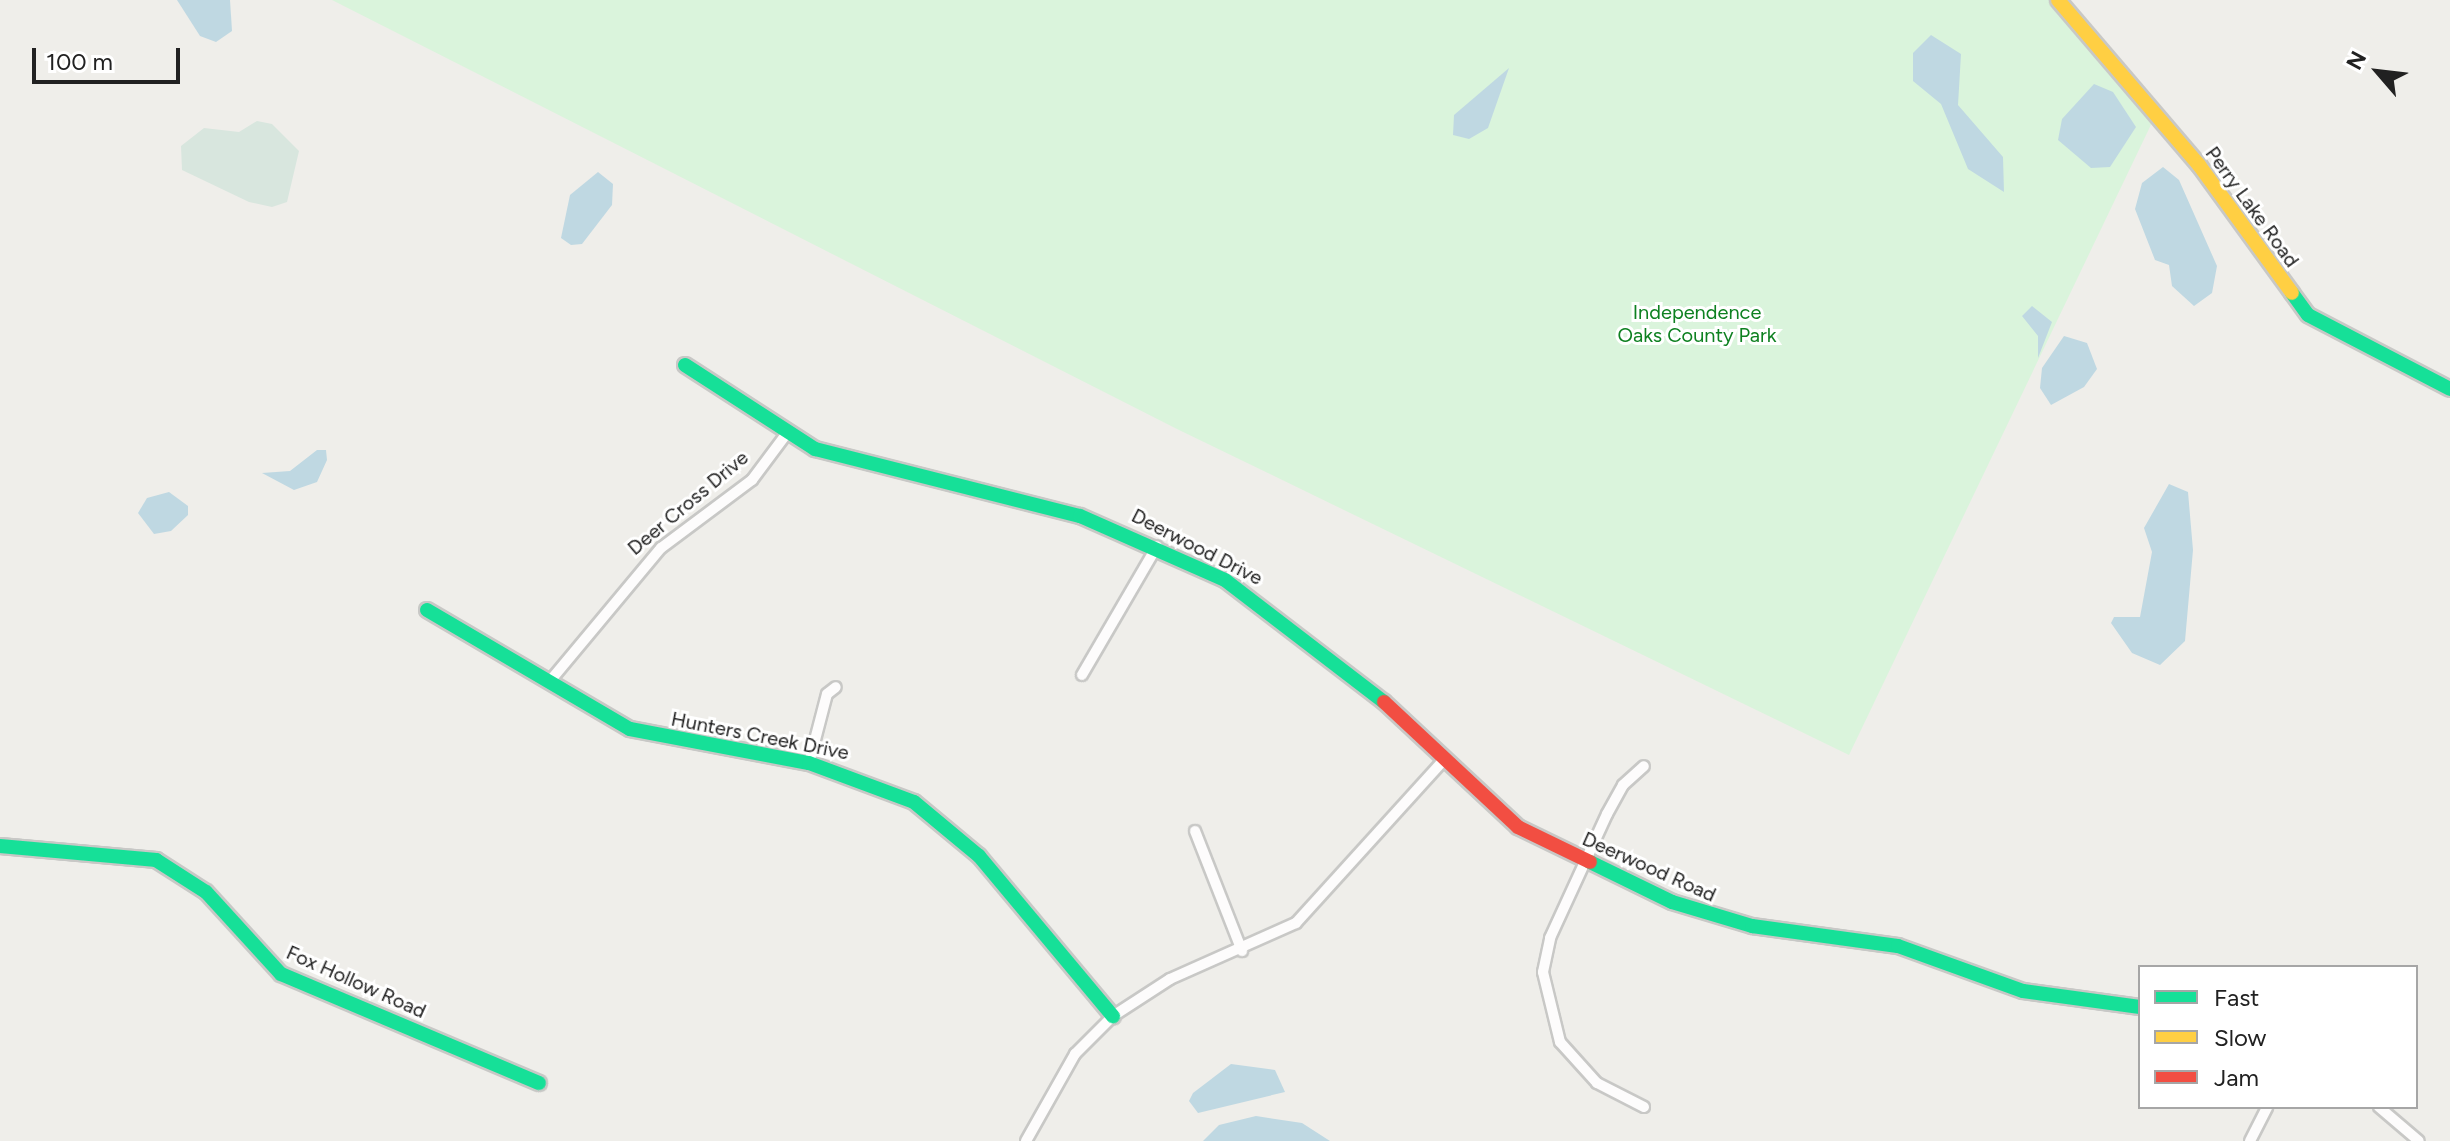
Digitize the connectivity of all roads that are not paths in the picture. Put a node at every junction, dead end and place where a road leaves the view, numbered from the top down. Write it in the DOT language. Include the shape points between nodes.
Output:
graph roads {
  1 [pos="2058,0"];
  2 [pos="685,365"];
  3 [pos="2450,389"];
  4 [pos="787,433"];
  5 [pos="1157,546"];
  6 [pos="427,610"];
  7 [pos="1082,675"];
  8 [pos="550,681"];
  9 [pos="836,687"];
  10 [pos="1443,761"];
  11 [pos="809,763"];
  12 [pos="1644,766"];
  13 [pos="1195,831"];
  14 [pos="0,846"];
  15 [pos="1585,861"];
  16 [pos="1242,951"];
  17 [pos="2138,1007"];
  18 [pos="1113,1016"];
  19 [pos="539,1083"];
  20 [pos="1644,1107"];
  21 [pos="2266,1109"];
  22 [pos="2381,1109"];
  23 [pos="1026,1141"];
  24 [pos="2250,1141"];
  25 [pos="2419,1141"];
  1 -- 3 [label="street, Perry Lake Road" via="2199,165 2308,315"];
  2 -- 4 [label="street"];
  4 -- 5 [label="street, Deerwood Drive" via="815,449 1080,516"];
  4 -- 8 [label="street, Deer Cross Drive" via="752,480 641,568"];
  5 -- 7 [label="street"];
  5 -- 10 [label="street, Deerwood Drive" via="1301,630"];
  6 -- 8 [label="street, Hunters Creek Drive"];
  8 -- 11 [label="street, Hunters Creek Drive" via="630,729"];
  9 -- 11 [label="street" via="827,694"];
  10 -- 15 [label="street, Deerwood Road" via="1518,827"];
  10 -- 16 [label="street" via="1317,906"];
  11 -- 18 [label="street, Hunters Creek Drive" via="869,780 940,819"];
  12 -- 15 [label="street" via="1623,785"];
  13 -- 16 [label="street"];
  14 -- 19 [label="street, Fox Hollow Road" via="156,860 206,892 281,974"];
  15 -- 17 [label="street, Deerwood Road" via="1722,919 1868,940 2023,991"];
  15 -- 20 [label="street" via="1545,953 1549,1020 1582,1071"];
  16 -- 18 [label="street" via="1170,979"];
  18 -- 23 [label="street" via="1075,1054"];
  21 -- 24 [label="street"];
  22 -- 25 [label="street"];
}
